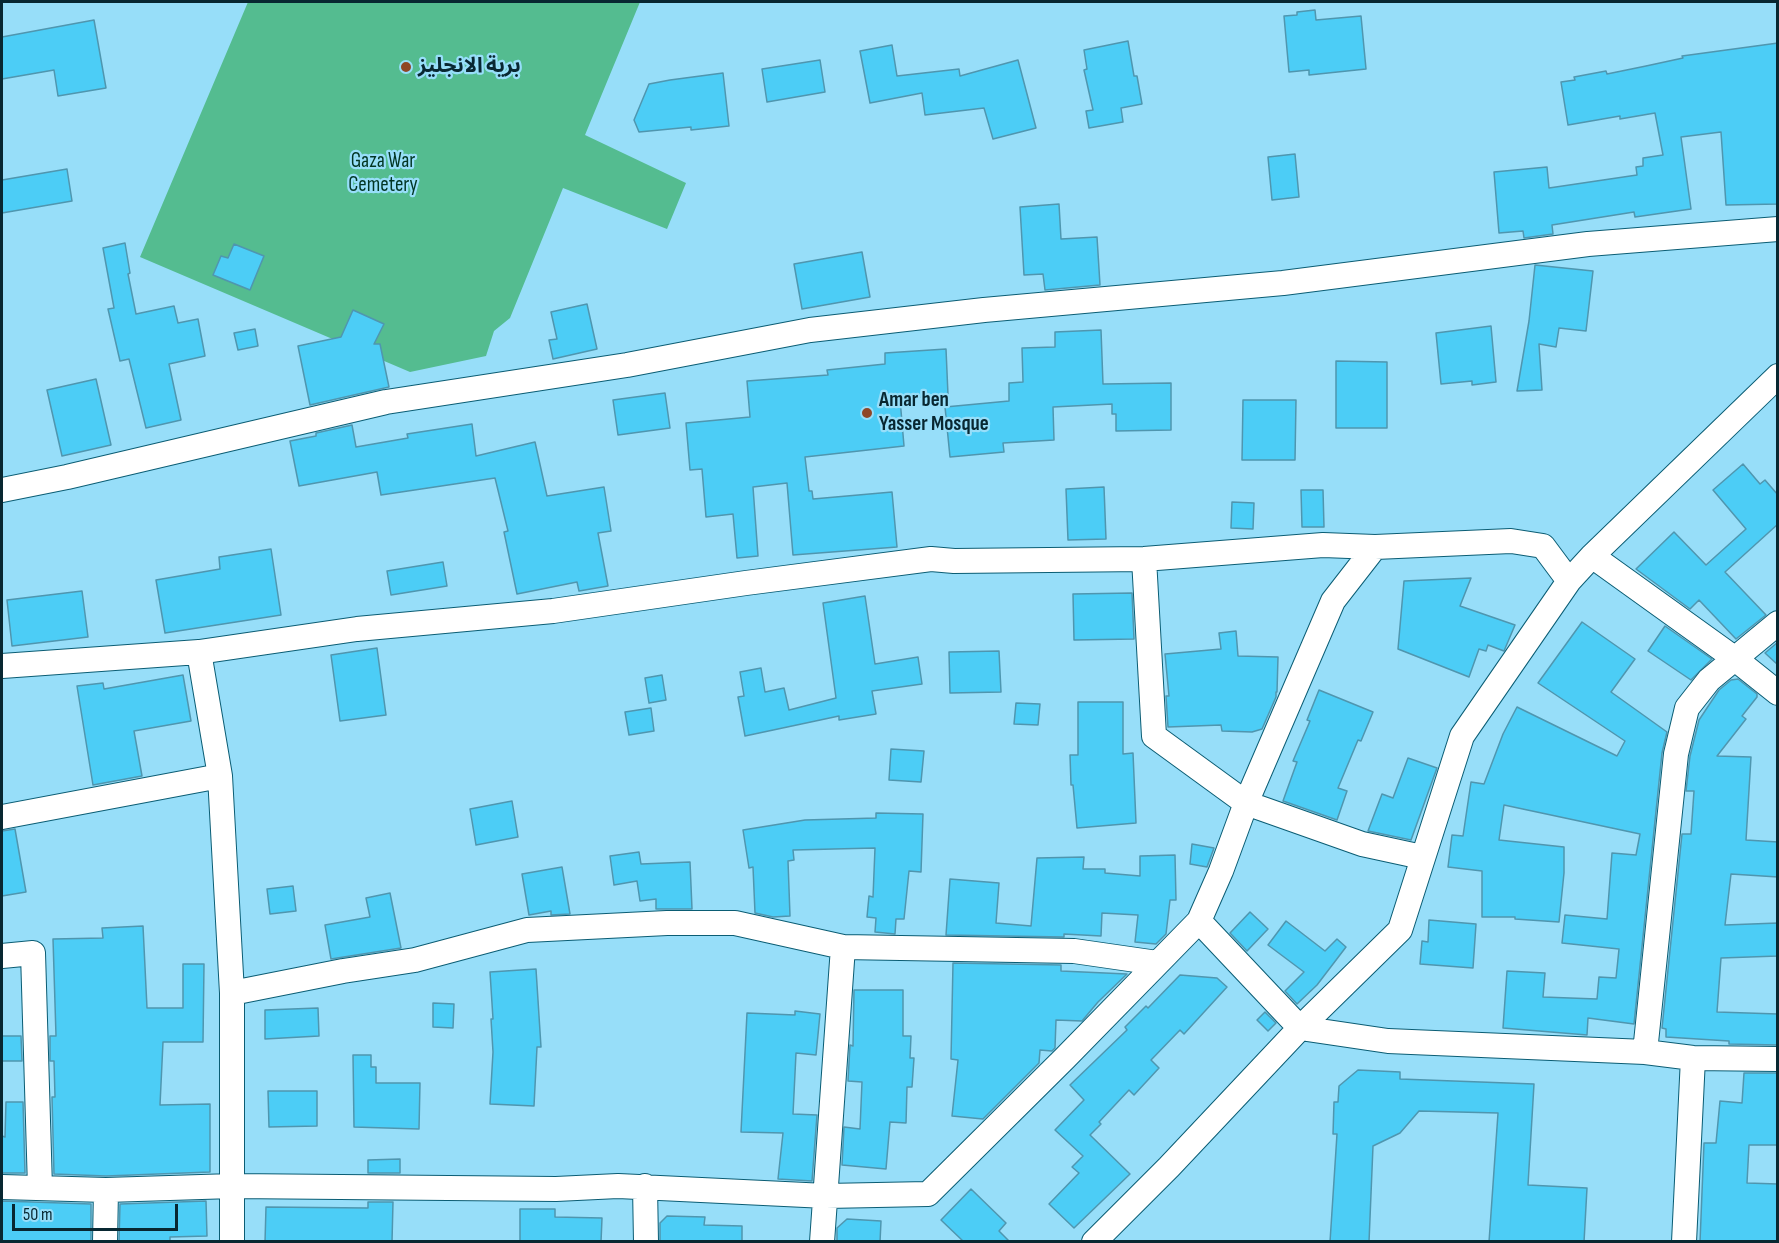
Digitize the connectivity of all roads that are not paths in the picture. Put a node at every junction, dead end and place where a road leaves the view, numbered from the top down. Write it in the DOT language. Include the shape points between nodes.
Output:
graph roads {
  1 [pos="1778,229"];
  2 [pos="1778,376"];
  3 [pos="2,490"];
  4 [pos="1375,547"];
  5 [pos="1592,556"];
  6 [pos="1144,559"];
  7 [pos="1569,581"];
  8 [pos="1778,624"];
  9 [pos="200,652"];
  10 [pos="1734,658"];
  11 [pos="2,666"];
  12 [pos="1778,693"];
  13 [pos="220,776"];
  14 [pos="1246,803"];
  15 [pos="2,817"];
  16 [pos="1422,858"];
  17 [pos="1198,921"];
  18 [pos="843,947"];
  19 [pos="2,957"];
  20 [pos="1157,963"];
  21 [pos="232,993"];
  22 [pos="1300,1028"];
  23 [pos="1645,1052"];
  24 [pos="1693,1058"];
  25 [pos="1778,1059"];
  26 [pos="233,1186"];
  27 [pos="645,1186"];
  28 [pos="2,1187"];
  29 [pos="40,1188"];
  30 [pos="106,1190"];
  31 [pos="826,1196"];
  32 [pos="105,1242"];
  33 [pos="232,1242"];
  34 [pos="646,1242"];
  35 [pos="822,1242"];
  36 [pos="1094,1242"];
  37 [pos="1684,1242"];
  1 -- 3 [label="street" via="1588,244 1283,283 810,330 386,402"];
  2 -- 5 [label="street"];
  4 -- 6 [label="street" via="1323,545"];
  4 -- 7 [label="street" via="1511,541 1543,546"];
  4 -- 14 [label="street" via="1333,601"];
  5 -- 7 [label="street"];
  5 -- 10 [label="street"];
  6 -- 9 [label="street" via="931,559 553,611 357,629"];
  6 -- 14 [label="street" via="1154,736"];
  7 -- 16 [label="street" via="1462,736"];
  8 -- 10 [label="street"];
  9 -- 11 [label="street"];
  9 -- 13 [label="street"];
  10 -- 12 [label="street"];
  10 -- 23 [label="street" via="1709,680 1687,708 1676,754"];
  13 -- 15 [label="street"];
  13 -- 21 [label="street"];
  14 -- 16 [label="street" via="1362,844"];
  14 -- 17 [label="street"];
  16 -- 22 [label="street" via="1400,930"];
  17 -- 20 [label="street"];
  17 -- 22 [label="street"];
  18 -- 20 [label="street" via="1074,951"];
  18 -- 21 [label="street" via="735,923 527,930 415,960"];
  18 -- 31 [label="street"];
  19 -- 29 [label="street" via="33,953"];
  20 -- 31 [label="street" via="928,1194"];
  21 -- 26 [label="street"];
  22 -- 23 [label="street" via="1388,1041"];
  22 -- 36 [label="street"];
  23 -- 24 [label="street"];
  24 -- 25 [label="street"];
  24 -- 37 [label="street"];
  26 -- 27 [label="street"];
  26 -- 30 [label="street"];
  26 -- 33 [label="street"];
  27 -- 31 [label="street"];
  27 -- 34 [label="street"];
  28 -- 29 [label="street"];
  29 -- 30 [label="street"];
  30 -- 32 [label="street"];
  31 -- 35 [label="street"];
}
